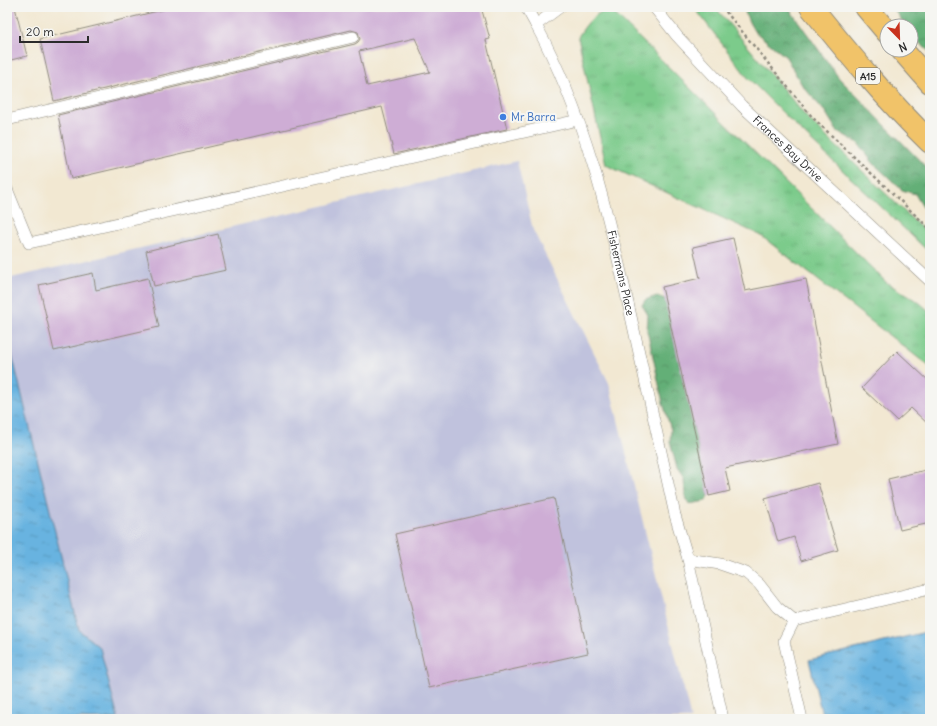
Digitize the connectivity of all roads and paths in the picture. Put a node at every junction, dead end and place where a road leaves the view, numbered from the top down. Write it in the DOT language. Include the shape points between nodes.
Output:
graph roads {
  1 [pos="526,7"];
  2 [pos="560,7"];
  3 [pos="654,7"];
  4 [pos="722,7"];
  5 [pos="811,7"];
  6 [pos="866,7"];
  7 [pos="879,22"];
  8 [pos="536,25"];
  9 [pos="353,37"];
  10 [pos="909,58"];
  11 [pos="930,82"];
  12 [pos="7,120"];
  13 [pos="578,120"];
  14 [pos="930,142"];
  15 [pos="7,189"];
  16 [pos="930,229"];
  17 [pos="930,281"];
  18 [pos="688,559"];
  19 [pos="930,589"];
  20 [pos="794,621"];
  21 [pos="723,719"];
  22 [pos="802,719"];
  1 -- 8 [label="lane, Fishermans Place"];
  2 -- 8 [label="lane"];
  3 -- 17 [label="lane, Frances Bay Drive" via="677,36 742,106"];
  4 -- 16 [label="path" via="813,118"];
  5 -- 14 [label="main road, A15" via="856,63"];
  6 -- 7 [label="main road"];
  8 -- 13 [label="lane, Fishermans Place" via="559,70"];
  9 -- 12 [label="lane"];
  10 -- 11 [label="main road"];
  13 -- 15 [label="lane" via="29,243"];
  13 -- 18 [label="lane, Fishermans Place" via="598,180 613,239 675,515"];
  18 -- 20 [label="lane" via="720,564 746,573 759,584 777,607"];
  18 -- 21 [label="lane, Fishermans Place"];
  19 -- 20 [label="lane"];
  20 -- 22 [label="lane" via="784,641"];
}
